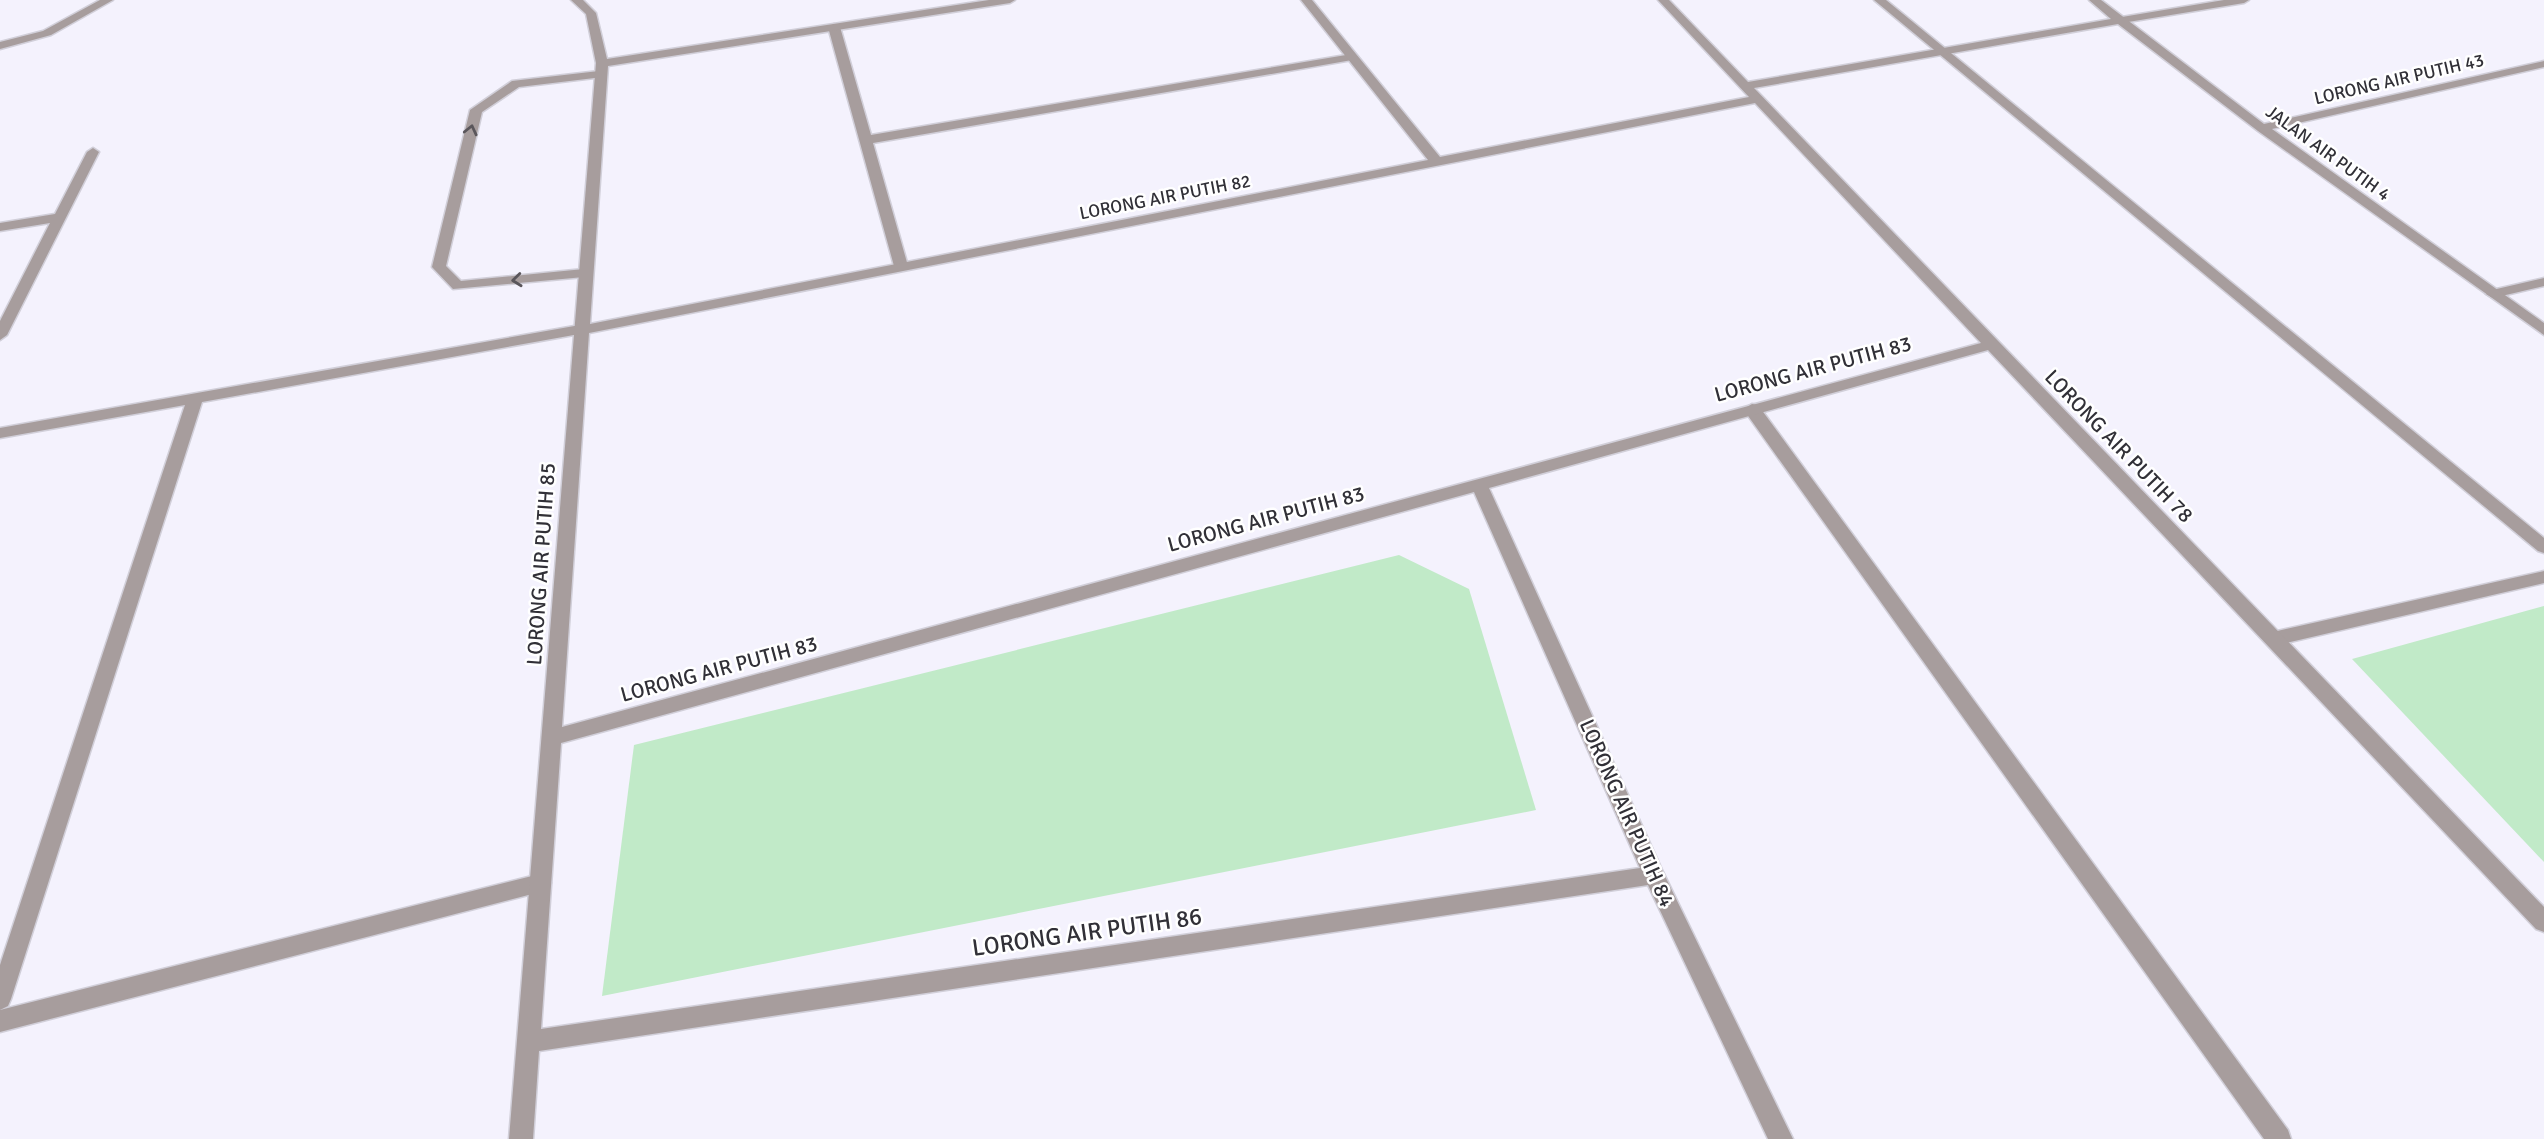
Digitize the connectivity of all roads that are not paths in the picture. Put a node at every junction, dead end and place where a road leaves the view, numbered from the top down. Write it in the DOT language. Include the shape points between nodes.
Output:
graph roads {
  1 [pos="108,0"];
  2 [pos="576,0"];
  3 [pos="1010,0"];
  4 [pos="1306,0"];
  5 [pos="1663,0"];
  6 [pos="1879,0"];
  7 [pos="2094,0"];
  8 [pos="2244,0"];
  9 [pos="2122,20"];
  10 [pos="834,27"];
  11 [pos="0,46"];
  12 [pos="1941,52"];
  13 [pos="1352,57"];
  14 [pos="2544,64"];
  15 [pos="601,69"];
  16 [pos="1745,86"];
  17 [pos="1757,99"];
  18 [pos="2262,128"];
  19 [pos="866,139"];
  20 [pos="93,152"];
  21 [pos="1437,162"];
  22 [pos="60,217"];
  23 [pos="0,228"];
  24 [pos="901,266"];
  25 [pos="584,272"];
  26 [pos="2544,282"];
  27 [pos="2493,294"];
  28 [pos="580,330"];
  29 [pos="2544,330"];
  30 [pos="0,335"];
  31 [pos="1993,344"];
  32 [pos="195,399"];
  33 [pos="1752,409"];
  34 [pos="0,433"];
  35 [pos="1479,484"];
  36 [pos="2544,547"];
  37 [pos="2544,576"];
  38 [pos="2273,639"];
  39 [pos="551,738"];
  40 [pos="1654,875"];
  41 [pos="540,883"];
  42 [pos="2544,922"];
  43 [pos="0,999"];
  44 [pos="0,1021"];
  45 [pos="528,1042"];
  46 [pos="521,1139"];
  47 [pos="1781,1139"];
  48 [pos="2279,1139"];
  1 -- 11 [label="street" via="47,33"];
  2 -- 15 [label="street, LORONG AIR PUTIH 85" via="590,13"];
  3 -- 10 [label="street"];
  4 -- 13 [label="street"];
  5 -- 16 [label="street, LORONG AIR PUTIH 78"];
  6 -- 12 [label="street"];
  7 -- 9 [label="street, JALAN AIR PUTIH 4"];
  8 -- 9 [label="street"];
  9 -- 12 [label="street"];
  9 -- 18 [label="street, JALAN AIR PUTIH 4"];
  10 -- 15 [label="street"];
  10 -- 19 [label="street"];
  12 -- 16 [label="street"];
  12 -- 36 [label="street"];
  13 -- 19 [label="street"];
  13 -- 21 [label="street"];
  14 -- 18 [label="street, LORONG AIR PUTIH 43"];
  15 -- 25 [label="street, LORONG AIR PUTIH 85"];
  25 -- 15 [label="street, one-way" via="458,286 439,267 476,110 516,84"];
  16 -- 17 [label="street, LORONG AIR PUTIH 78"];
  17 -- 21 [label="street, LORONG AIR PUTIH 82"];
  17 -- 31 [label="street, LORONG AIR PUTIH 78"];
  18 -- 27 [label="street, JALAN AIR PUTIH 4"];
  19 -- 24 [label="street"];
  20 -- 22 [label="street"];
  21 -- 24 [label="street, LORONG AIR PUTIH 82"];
  22 -- 23 [label="street"];
  22 -- 30 [label="street"];
  24 -- 28 [label="street, LORONG AIR PUTIH 82"];
  25 -- 28 [label="street, LORONG AIR PUTIH 85"];
  26 -- 27 [label="street"];
  27 -- 29 [label="street, JALAN AIR PUTIH 4"];
  28 -- 32 [label="street, LORONG AIR PUTIH 82"];
  28 -- 39 [label="street, LORONG AIR PUTIH 85"];
  31 -- 33 [label="street, LORONG AIR PUTIH 83"];
  31 -- 38 [label="street, LORONG AIR PUTIH 78"];
  32 -- 34 [label="street, LORONG AIR PUTIH 82"];
  32 -- 43 [label="street"];
  33 -- 35 [label="street, LORONG AIR PUTIH 83"];
  33 -- 48 [label="street"];
  35 -- 39 [label="street, LORONG AIR PUTIH 83"];
  35 -- 40 [label="street, LORONG AIR PUTIH 84"];
  37 -- 38 [label="street"];
  38 -- 42 [label="street, LORONG AIR PUTIH 78"];
  39 -- 41 [label="street, LORONG AIR PUTIH 85"];
  40 -- 45 [label="street, LORONG AIR PUTIH 86"];
  40 -- 47 [label="street, LORONG AIR PUTIH 84"];
  41 -- 44 [label="street"];
  41 -- 45 [label="street, LORONG AIR PUTIH 85"];
  45 -- 46 [label="street, LORONG AIR PUTIH 85"];
}
